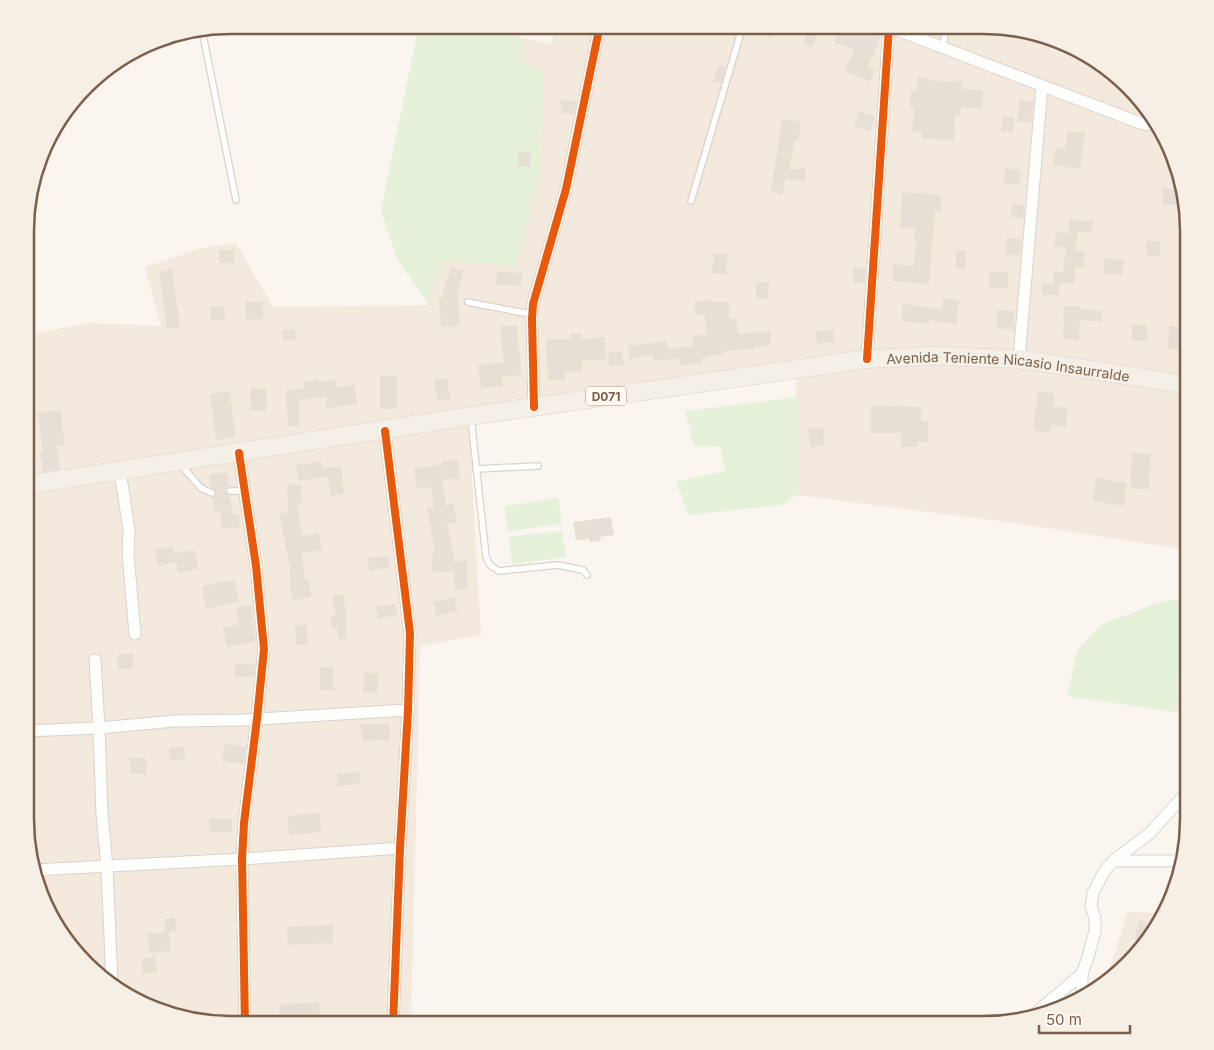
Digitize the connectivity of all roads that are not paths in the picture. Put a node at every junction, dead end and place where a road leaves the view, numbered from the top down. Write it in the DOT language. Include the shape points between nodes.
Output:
graph roads {
  1 [pos="598,34"];
  2 [pos="740,34"];
  3 [pos="887,34"];
  4 [pos="907,34"];
  5 [pos="945,34"];
  6 [pos="203,35"];
  7 [pos="942,48"];
  8 [pos="1042,86"];
  9 [pos="1149,125"];
  10 [pos="236,200"];
  11 [pos="691,201"];
  12 [pos="468,302"];
  13 [pos="532,312"];
  14 [pos="867,359"];
  15 [pos="1019,359"];
  16 [pos="1180,384"];
  17 [pos="534,407"];
  18 [pos="471,416"];
  19 [pos="384,431"];
  20 [pos="238,453"];
  21 [pos="178,462"];
  22 [pos="538,466"];
  23 [pos="476,469"];
  24 [pos="120,471"];
  25 [pos="34,484"];
  26 [pos="230,491"];
  27 [pos="244,491"];
  28 [pos="212,493"];
  29 [pos="587,575"];
  30 [pos="135,634"];
  31 [pos="95,660"];
  32 [pos="408,710"];
  33 [pos="258,719"];
  34 [pos="100,728"];
  35 [pos="34,732"];
  36 [pos="1180,800"];
  37 [pos="400,848"];
  38 [pos="242,859"];
  39 [pos="1113,861"];
  40 [pos="1176,861"];
  41 [pos="107,867"];
  42 [pos="40,870"];
  43 [pos="1082,974"];
  44 [pos="112,977"];
  45 [pos="1082,990"];
  46 [pos="1042,1008"];
  47 [pos="244,1016"];
  48 [pos="393,1016"];
  1 -- 13 [label="street" via="566,189"];
  2 -- 11 [label="lane"];
  3 -- 14 [label="street"];
  4 -- 7 [label="street"];
  5 -- 7 [label="lane"];
  6 -- 10 [label="lane"];
  7 -- 8 [label="street"];
  8 -- 9 [label="street"];
  8 -- 15 [label="street"];
  12 -- 13 [label="lane"];
  13 -- 17 [label="street"];
  14 -- 15 [label="main road, Avenida Teniente Nicasio Insaurralde / D071" via="934,356"];
  14 -- 17 [label="main road, Avenida Teniente Nicasio Insaurralde / D071"];
  15 -- 16 [label="main road, Avenida Teniente Nicasio Insaurralde / D071"];
  17 -- 18 [label="main road, Avenida Teniente Nicasio Insaurralde / D071"];
  18 -- 19 [label="main road, Avenida Teniente Nicasio Insaurralde / D071"];
  18 -- 23 [label="lane"];
  19 -- 20 [label="main road, Avenida Teniente Nicasio Insaurralde / D071"];
  19 -- 32 [label="street" via="410,633"];
  20 -- 21 [label="main road, Avenida Teniente Nicasio Insaurralde / D071"];
  20 -- 27 [label="street"];
  21 -- 24 [label="main road, Avenida Teniente Nicasio Insaurralde / D071"];
  21 -- 28 [label="lane" via="201,488"];
  22 -- 23 [label="lane"];
  23 -- 29 [label="lane" via="486,557 490,565 498,571 558,565 583,570"];
  24 -- 25 [label="main road, Avenida Teniente Nicasio Insaurralde / D071"];
  24 -- 30 [label="street" via="129,530"];
  26 -- 27 [label="lane"];
  27 -- 33 [label="street" via="256,566 264,650"];
  31 -- 34 [label="street"];
  32 -- 33 [label="street"];
  32 -- 37 [label="street"];
  33 -- 34 [label="street" via="175,721"];
  33 -- 38 [label="street"];
  34 -- 35 [label="street"];
  34 -- 41 [label="street"];
  36 -- 39 [label="street" via="1150,833"];
  37 -- 38 [label="street"];
  37 -- 48 [label="street"];
  38 -- 41 [label="street"];
  38 -- 47 [label="street"];
  39 -- 40 [label="street"];
  39 -- 43 [label="street" via="1092,894 1095,931"];
  41 -- 42 [label="street"];
  41 -- 44 [label="street"];
  43 -- 45 [label="street"];
  43 -- 46 [label="street"];
}
